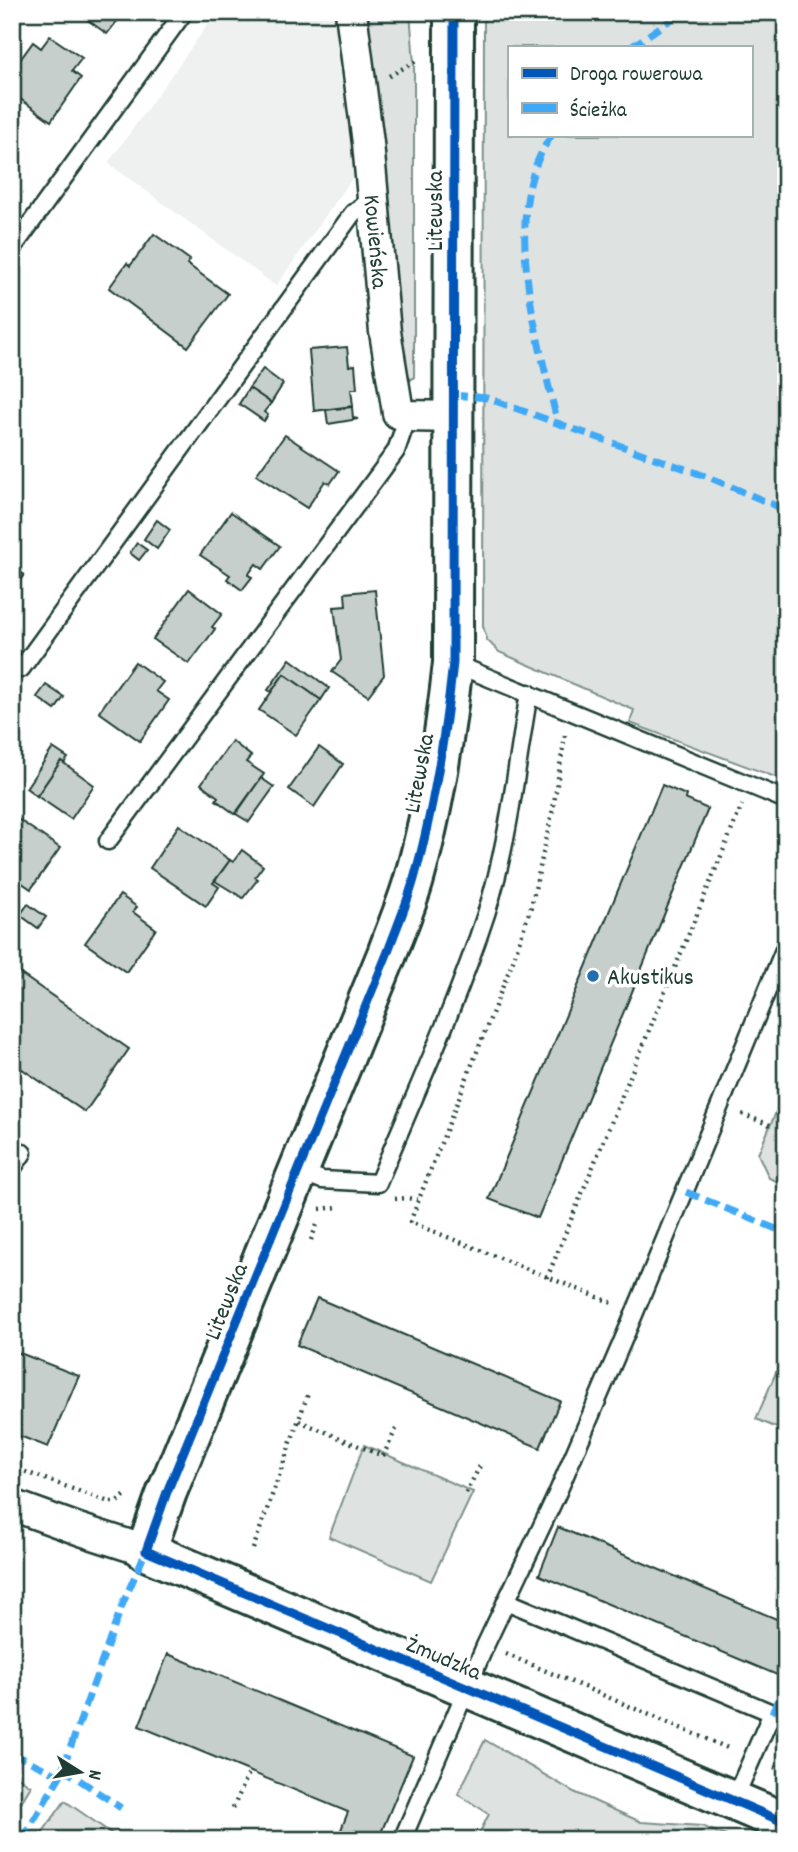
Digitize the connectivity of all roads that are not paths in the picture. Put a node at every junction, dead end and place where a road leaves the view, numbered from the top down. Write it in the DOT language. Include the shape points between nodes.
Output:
graph roads {
  1 [pos="184,12"];
  2 [pos="351,12"];
  3 [pos="454,12"];
  4 [pos="372,198"];
  5 [pos="12,250"];
  6 [pos="408,416"];
  7 [pos="454,417"];
  8 [pos="453,663"];
  9 [pos="21,669"];
  10 [pos="529,693"];
  11 [pos="786,800"];
  12 [pos="108,841"];
  13 [pos="786,945"];
  14 [pos="12,1146"];
  15 [pos="12,1169"];
  16 [pos="299,1171"];
  17 [pos="12,1505"];
  18 [pos="146,1551"];
  19 [pos="506,1601"];
  20 [pos="467,1688"];
  21 [pos="733,1802"];
  22 [pos="786,1823"];
  23 [pos="402,1840"];
  1 -- 5 [label="lane"];
  2 -- 4 [label="street, Kowieńska"];
  3 -- 7 [label="street, Litewska"];
  4 -- 6 [label="street, Kowieńska" via="398,413"];
  4 -- 9 [label="lane" via="353,213"];
  6 -- 7 [label="street"];
  6 -- 12 [label="lane" via="396,451"];
  7 -- 8 [label="street, Litewska"];
  8 -- 10 [label="lane"];
  8 -- 16 [label="street, Litewska" via="433,804 413,881"];
  10 -- 11 [label="lane"];
  10 -- 16 [label="lane" via="501,858 486,913 378,1182 322,1180"];
  13 -- 19 [label="lane" via="635,1312"];
  14 -- 15 [label="lane" via="23,1153"];
  16 -- 18 [label="street, Litewska" via="148,1492"];
  17 -- 18 [label="street, Żmudzka"];
  18 -- 20 [label="street, Żmudzka"];
  19 -- 20 [label="lane"];
  19 -- 21 [label="lane" via="772,1713"];
  20 -- 21 [label="street, Żmudzka"];
  20 -- 23 [label="lane"];
  21 -- 22 [label="street, Żmudzka"];
}
